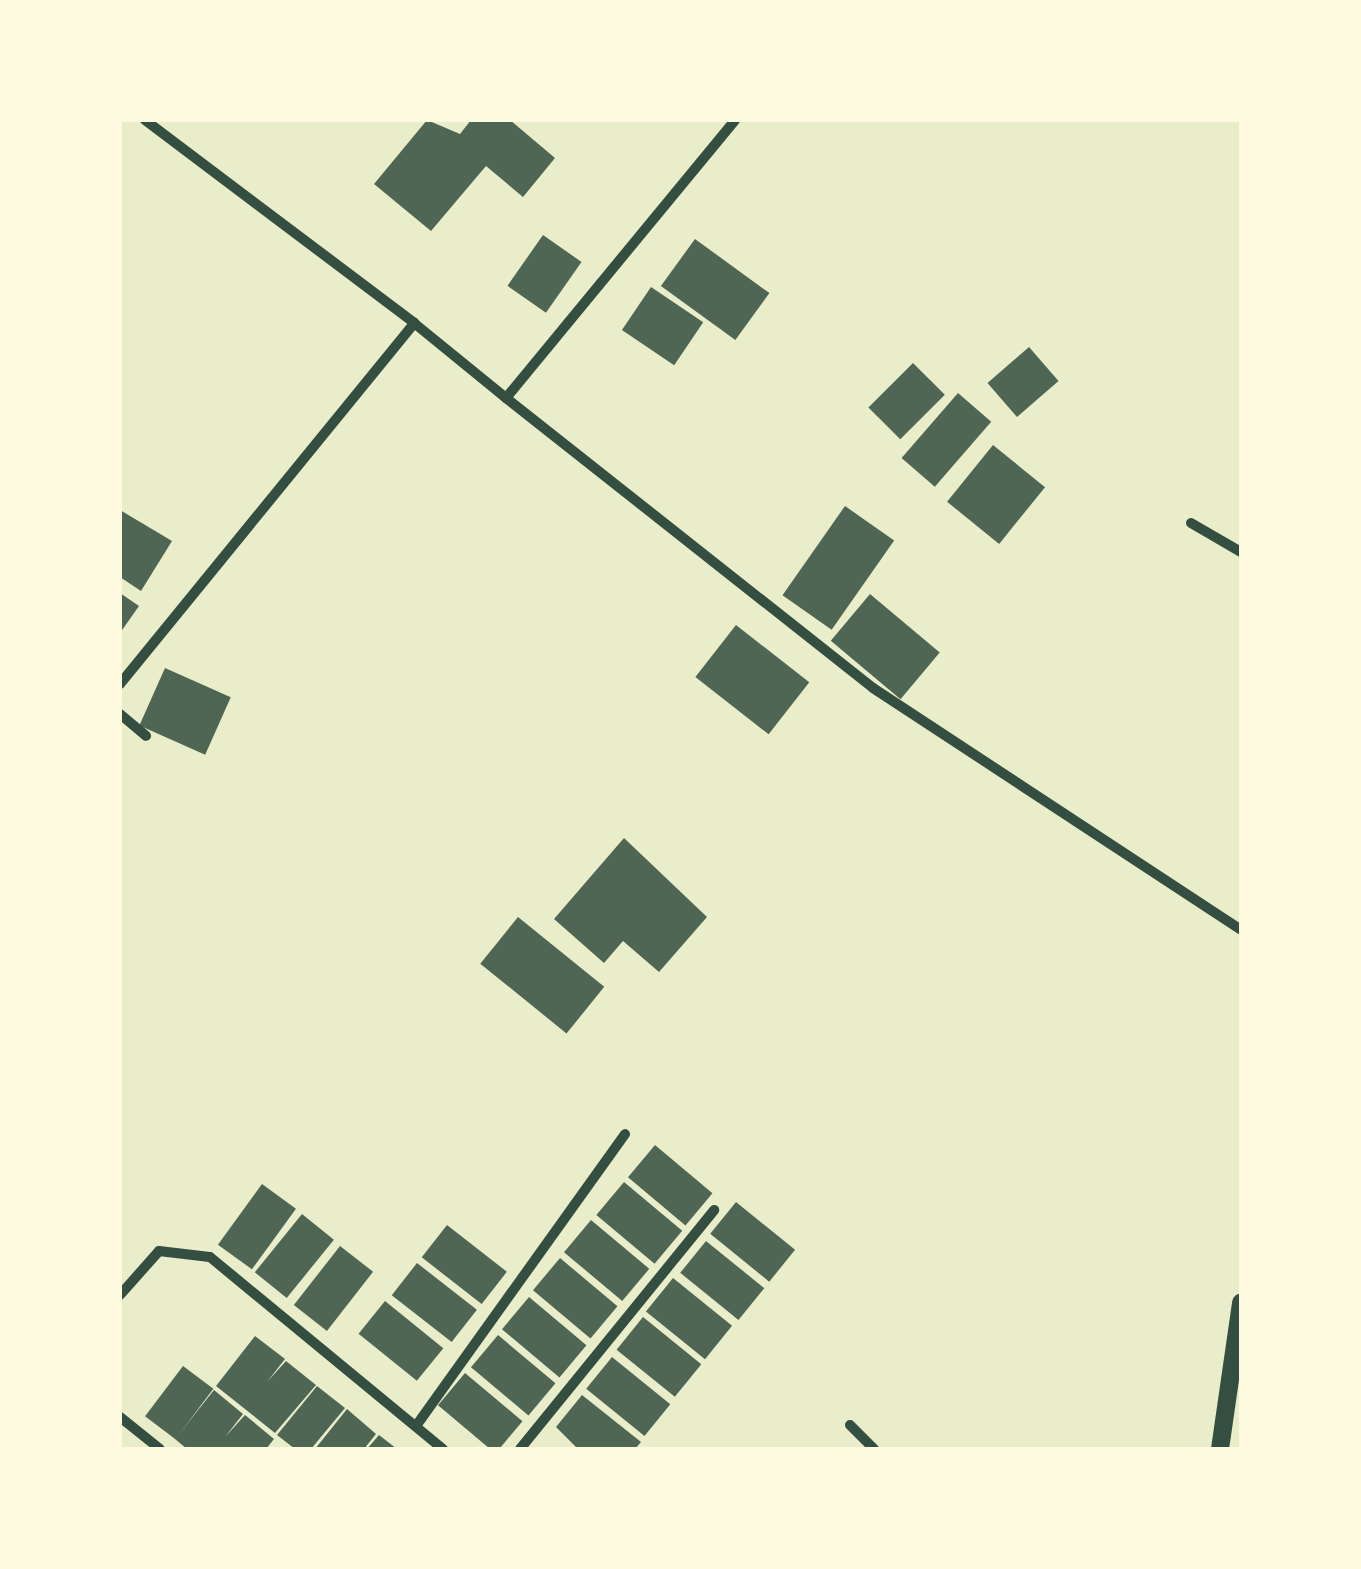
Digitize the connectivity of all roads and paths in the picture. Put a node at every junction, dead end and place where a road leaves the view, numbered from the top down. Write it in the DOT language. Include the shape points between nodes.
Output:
graph roads {
  1 [pos="144,120"];
  2 [pos="735,120"];
  3 [pos="414,323"];
  4 [pos="506,398"];
  5 [pos="1190,523"];
  6 [pos="1241,552"];
  7 [pos="120,684"];
  8 [pos="120,714"];
  9 [pos="146,736"];
  10 [pos="1241,930"];
  11 [pos="625,1134"];
  12 [pos="714,1210"];
  13 [pos="120,1295"];
  14 [pos="1241,1303"];
  15 [pos="120,1417"];
  16 [pos="850,1424"];
  17 [pos="416,1426"];
  18 [pos="160,1449"];
  19 [pos="443,1449"];
  20 [pos="520,1449"];
  21 [pos="874,1449"];
  22 [pos="1220,1449"];
  1 -- 3 [label="street"];
  2 -- 4 [label="street"];
  3 -- 4 [label="street"];
  3 -- 7 [label="street"];
  4 -- 10 [label="street" via="873,688"];
  5 -- 6 [label="street"];
  8 -- 9 [label="street"];
  11 -- 17 [label="street"];
  12 -- 20 [label="street"];
  13 -- 17 [label="street" via="158,1251 210,1257"];
  14 -- 22 [label="street"];
  15 -- 18 [label="street"];
  16 -- 21 [label="street"];
  17 -- 19 [label="street"];
}
